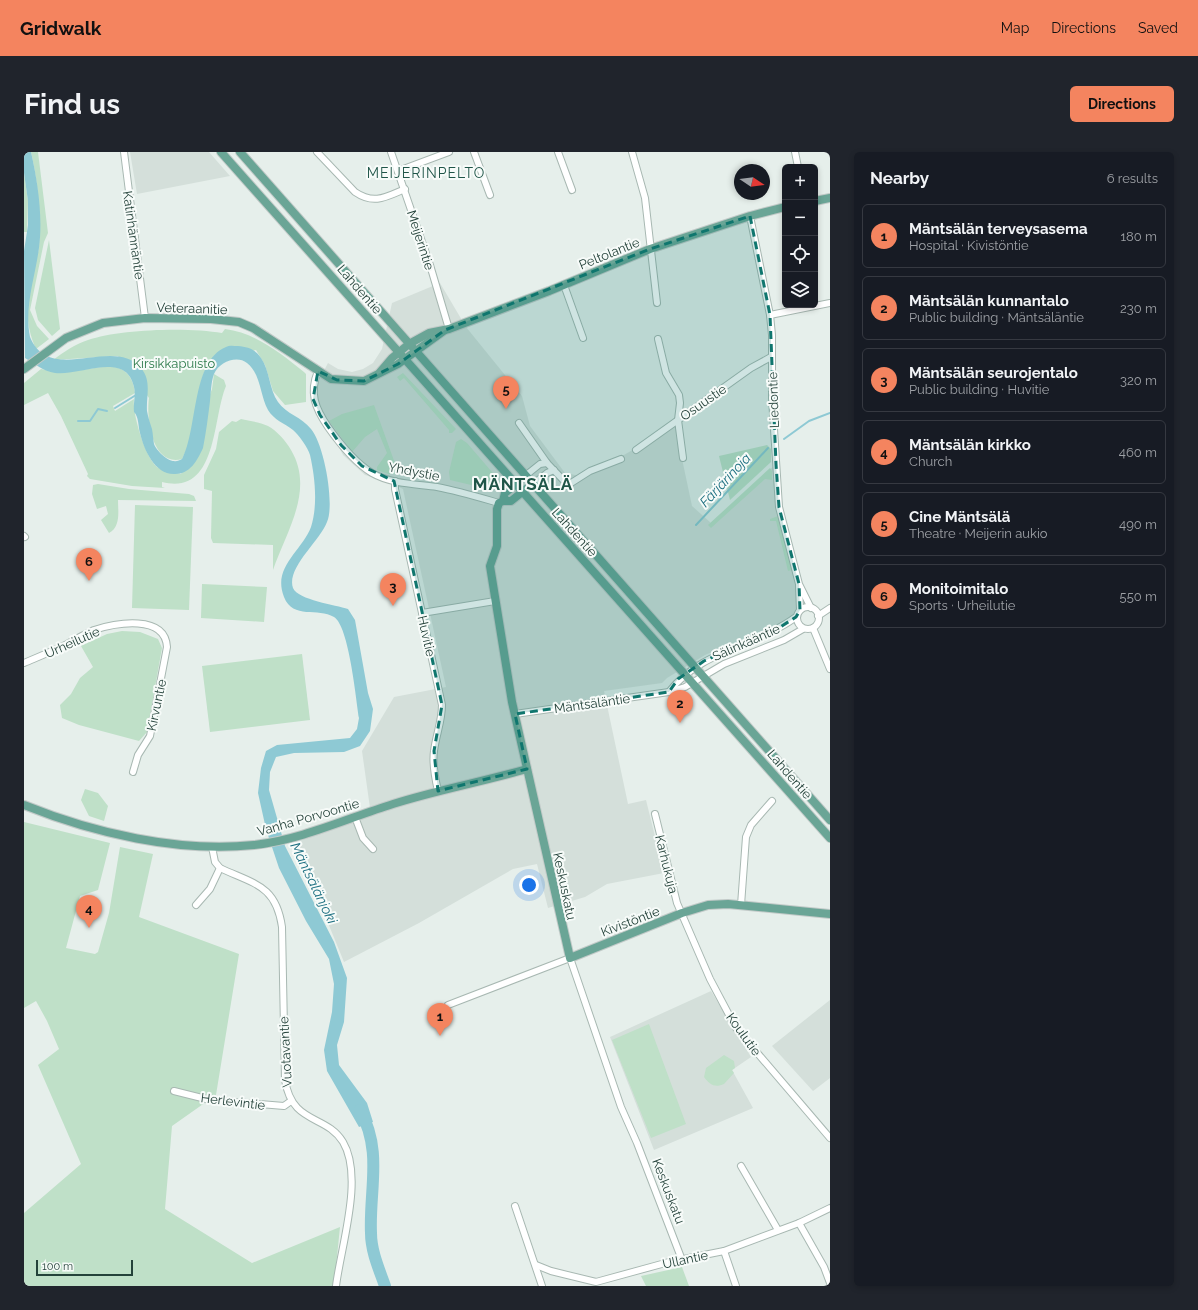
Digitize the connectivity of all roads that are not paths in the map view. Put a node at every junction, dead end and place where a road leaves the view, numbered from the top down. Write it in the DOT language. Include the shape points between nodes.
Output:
graph roads {
  1 [pos="124,152"];
  2 [pos="221,152"];
  3 [pos="240,152"];
  4 [pos="317,152"];
  5 [pos="391,152"];
  6 [pos="449,152"];
  7 [pos="474,152"];
  8 [pos="558,152"];
  9 [pos="632,152"];
  10 [pos="795,152"];
  11 [pos="797,164"];
  12 [pos="398,171"];
  13 [pos="405,189"];
  14 [pos="572,190"];
  15 [pos="490,194"];
  16 [pos="830,198"];
  17 [pos="818,200"];
  18 [pos="782,208"];
  19 [pos="750,216"];
  20 [pos="650,250"];
  21 [pos="564,285"];
  22 [pos="658,303"];
  23 [pos="830,303"];
  24 [pos="770,315"];
  25 [pos="145,318"];
  26 [pos="447,329"];
  27 [pos="583,338"];
  28 [pos="658,339"];
  29 [pos="409,344"];
  30 [pos="398,352"];
  31 [pos="416,352"];
  32 [pos="771,356"];
  33 [pos="405,359"];
  34 [pos="24,370"];
  35 [pos="318,371"];
  36 [pos="379,374"];
  37 [pos="678,420"];
  38 [pos="519,423"];
  39 [pos="636,450"];
  40 [pos="683,458"];
  41 [pos="621,459"];
  42 [pos="547,463"];
  43 [pos="554,470"];
  44 [pos="525,476"];
  45 [pos="396,481"];
  46 [pos="515,484"];
  47 [pos="532,484"];
  48 [pos="523,492"];
  49 [pos="501,502"];
  50 [pos="799,584"];
  51 [pos="495,601"];
  52 [pos="811,608"];
  53 [pos="830,608"];
  54 [pos="800,610"];
  55 [pos="422,613"];
  56 [pos="818,616"];
  57 [pos="796,618"];
  58 [pos="813,628"];
  59 [pos="803,629"];
  60 [pos="165,636"];
  61 [pos="24,663"];
  62 [pos="695,667"];
  63 [pos="830,669"];
  64 [pos="685,674"];
  65 [pos="703,676"];
  66 [pos="693,682"];
  67 [pos="668,692"];
  68 [pos="515,714"];
  69 [pos="527,769"];
  70 [pos="133,772"];
  71 [pos="438,791"];
  72 [pos="772,801"];
  73 [pos="24,805"];
  74 [pos="655,814"];
  75 [pos="355,817"];
  76 [pos="830,820"];
  77 [pos="830,838"];
  78 [pos="212,847"];
  79 [pos="373,849"];
  80 [pos="220,868"];
  81 [pos="196,905"];
  82 [pos="741,906"];
  83 [pos="682,913"];
  84 [pos="830,914"];
  85 [pos="570,958"];
  86 [pos="448,1005"];
  87 [pos="174,1091"];
  88 [pos="290,1101"];
  89 [pos="830,1138"];
  90 [pos="740,1166"];
  91 [pos="515,1206"];
  92 [pos="830,1208"];
  93 [pos="799,1223"];
  94 [pos="778,1230"];
  95 [pos="724,1251"];
  96 [pos="682,1260"];
  97 [pos="536,1265"];
  98 [pos="830,1283"];
  99 [pos="596,1284"];
  100 [pos="336,1286"];
  101 [pos="542,1286"];
  102 [pos="736,1286"];
  1 -- 25 [label="street, Katinhännäntie"];
  2 -- 30 [label="main road, Lahdentie"];
  3 -- 29 [label="main road, Lahdentie"];
  4 -- 13 [label="street" via="355,192 363,197 381,199"];
  5 -- 12 [label="street, Meijerintie"];
  6 -- 12 [label="street"];
  7 -- 15 [label="street"];
  8 -- 14 [label="street"];
  9 -- 20 [label="street" via="645,198"];
  10 -- 11 [label="street"];
  12 -- 13 [label="street, Meijerintie"];
  13 -- 26 [label="street, Meijerintie"];
  16 -- 17 [label="main road"];
  18 -- 19 [label="main road, Peltolantie"];
  19 -- 20 [label="main road, Peltolantie"];
  19 -- 24 [label="street, Liedontie"];
  20 -- 21 [label="main road, Peltolantie"];
  20 -- 22 [label="street"];
  21 -- 26 [label="main road, Peltolantie"];
  21 -- 27 [label="street"];
  23 -- 24 [label="street"];
  24 -- 32 [label="street, Liedontie"];
  25 -- 34 [label="main road, Veteraanitie" via="90,326 66,338"];
  25 -- 35 [label="main road, Veteraanitie" via="239,322 263,332"];
  26 -- 29 [label="main road, Peltolantie" via="429,333"];
  26 -- 31 [label="main road, Peltolantie"];
  28 -- 37 [label="street" via="666,373 679,395"];
  29 -- 30 [label="main road, Veteraanitie"];
  29 -- 31 [label="main road, Lahdentie"];
  30 -- 33 [label="main road, Lahdentie"];
  30 -- 36 [label="main road, Veteraanitie"];
  31 -- 33 [label="main road, Veteraanitie"];
  31 -- 44 [label="main road, Lahdentie"];
  32 -- 37 [label="street, Osuustie"];
  32 -- 50 [label="street, Liedontie" via="780,508"];
  33 -- 36 [label="main road, Veteraanitie"];
  33 -- 46 [label="main road, Lahdentie"];
  35 -- 36 [label="main road, Veteraanitie" via="337,380 357,382"];
  35 -- 45 [label="street, Yhdystie" via="313,399 320,415 341,445 362,466"];
  37 -- 39 [label="street, Osuustie"];
  37 -- 40 [label="street"];
  38 -- 42 [label="street"];
  41 -- 43 [label="street" via="568,485"];
  42 -- 43 [label="street"];
  42 -- 44 [label="street" via="540,464"];
  43 -- 47 [label="street"];
  44 -- 46 [label="main road"];
  44 -- 47 [label="main road, Lahdentie"];
  45 -- 49 [label="street, Yhdystie"];
  45 -- 55 [label="street, Huvitie" via="395,489"];
  46 -- 48 [label="main road, Lahdentie"];
  46 -- 49 [label="main road" via="505,493"];
  47 -- 48 [label="main road"];
  47 -- 62 [label="main road, Lahdentie"];
  48 -- 49 [label="main road" via="511,501"];
  48 -- 64 [label="main road, Lahdentie"];
  49 -- 51 [label="main road, Keskuskatu" via="496,514 498,546 490,562"];
  50 -- 52 [label="street, Liedontie"];
  50 -- 54 [label="street, Liedontie"];
  51 -- 55 [label="street"];
  51 -- 68 [label="main road, Keskuskatu"];
  52 -- 54 [label="street"];
  52 -- 56 [label="street"];
  53 -- 56 [label="street"];
  54 -- 57 [label="street"];
  55 -- 71 [label="street, Huvitie" via="442,705 434,750 434,773"];
  56 -- 58 [label="street" via="817,624"];
  57 -- 59 [label="street"];
  57 -- 62 [label="street, Sälinkääntie"];
  58 -- 59 [label="street"];
  58 -- 63 [label="street"];
  59 -- 65 [label="street, Sälinkääntie"];
  60 -- 61 [label="street, Urheilutie" via="156,628 146,625 110,626 87,633"];
  60 -- 70 [label="street, Kirvuntie" via="167,648 150,736 138,755"];
  62 -- 64 [label="street"];
  62 -- 65 [label="main road, Lahdentie"];
  64 -- 66 [label="main road, Lahdentie"];
  64 -- 67 [label="street"];
  65 -- 66 [label="street, Mäntsäläntie"];
  65 -- 76 [label="main road, Lahdentie"];
  66 -- 67 [label="street, Mäntsäläntie"];
  66 -- 77 [label="main road, Lahdentie"];
  67 -- 68 [label="street, Mäntsäläntie"];
  68 -- 69 [label="main road, Keskuskatu"];
  69 -- 71 [label="main road, Vanha Porvoontie"];
  69 -- 85 [label="main road, Keskuskatu"];
  71 -- 75 [label="main road, Vanha Porvoontie"];
  72 -- 82 [label="street" via="751,825 746,837"];
  73 -- 78 [label="main road, Vanha Porvoontie" via="67,821 162,844"];
  74 -- 83 [label="street, Karhukuja"];
  75 -- 78 [label="main road, Vanha Porvoontie" via="292,837 256,845"];
  75 -- 79 [label="street" via="364,838"];
  78 -- 80 [label="street" via="215,862"];
  80 -- 81 [label="street" via="210,889"];
  80 -- 88 [label="street, Vuotavantie" via="267,891 277,904 282,927 285,1080"];
  82 -- 83 [label="main road, Kivistöntie" via="708,905"];
  82 -- 84 [label="main road, Kivistöntie"];
  83 -- 85 [label="main road, Kivistöntie"];
  83 -- 89 [label="street, Koulutie" via="710,979 736,1028"];
  85 -- 86 [label="street, Kivistöntie"];
  85 -- 96 [label="street, Keskuskatu" via="621,1107"];
  87 -- 88 [label="street, Herlevintie" via="210,1100 231,1102 284,1106"];
  88 -- 100 [label="street, Vuotavantie" via="302,1113 334,1131 342,1141 351,1165 351,1192"];
  90 -- 94 [label="street"];
  91 -- 97 [label="street"];
  92 -- 93 [label="street, Ullantie"];
  93 -- 94 [label="street, Ullantie"];
  93 -- 98 [label="street" via="824,1267"];
  94 -- 95 [label="street, Ullantie"];
  95 -- 96 [label="street, Ullantie"];
  95 -- 102 [label="street"];
  96 -- 99 [label="street, Ullantie" via="618,1275"];
  97 -- 99 [label="street, Ullantie"];
  97 -- 101 [label="street"];
}
